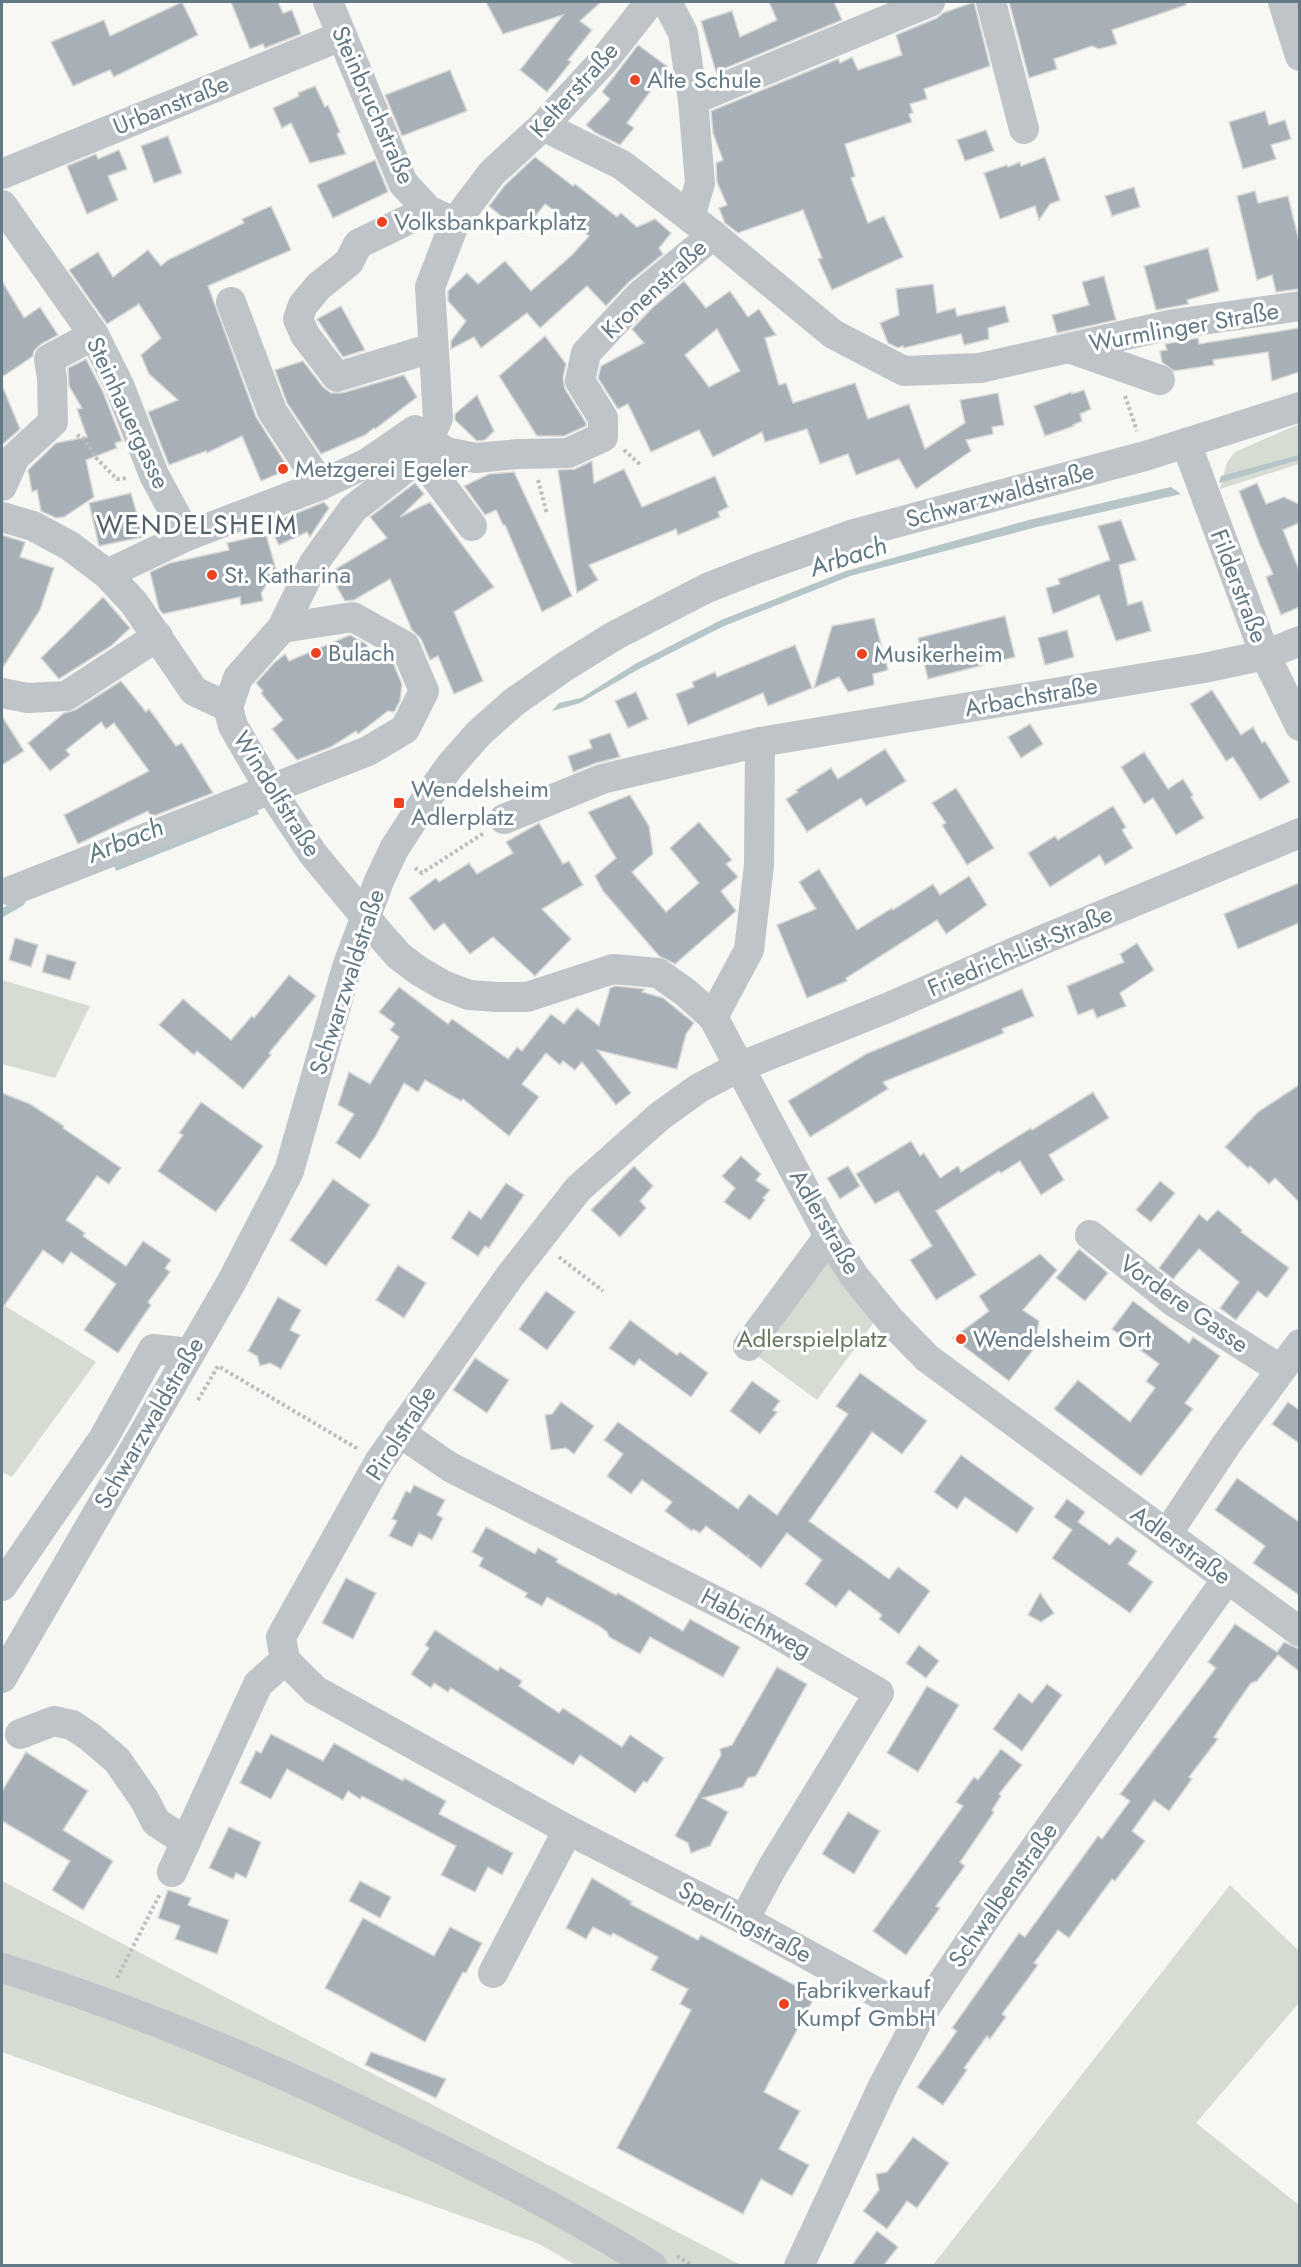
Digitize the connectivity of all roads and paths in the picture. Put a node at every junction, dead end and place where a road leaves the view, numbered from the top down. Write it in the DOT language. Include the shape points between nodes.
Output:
graph roads {
  1 [pos="328,2"];
  2 [pos="650,2"];
  3 [pos="667,2"];
  4 [pos="930,2"];
  5 [pos="991,2"];
  6 [pos="1283,2"];
  7 [pos="341,36"];
  8 [pos="1299,56"];
  9 [pos="693,100"];
  10 [pos="543,126"];
  11 [pos="1024,129"];
  12 [pos="492,173"];
  13 [pos="2,174"];
  14 [pos="2,205"];
  15 [pos="428,210"];
  16 [pos="690,216"];
  17 [pos="455,222"];
  18 [pos="713,235"];
  19 [pos="231,302"];
  20 [pos="1299,306"];
  21 [pos="94,335"];
  22 [pos="432,348"];
  23 [pos="1069,348"];
  24 [pos="1124,368"];
  25 [pos="1160,380"];
  26 [pos="1299,407"];
  27 [pos="1186,443"];
  28 [pos="424,446"];
  29 [pos="531,454"];
  30 [pos="1144,456"];
  31 [pos="321,485"];
  32 [pos="2,486"];
  33 [pos="547,514"];
  34 [pos="2,517"];
  35 [pos="472,526"];
  36 [pos="187,536"];
  37 [pos="107,574"];
  38 [pos="282,628"];
  39 [pos="158,636"];
  40 [pos="1299,641"];
  41 [pos="1265,655"];
  42 [pos="2,693"];
  43 [pos="228,707"];
  44 [pos="1299,726"];
  45 [pos="760,742"];
  46 [pos="269,788"];
  47 [pos="504,819"];
  48 [pos="1299,833"];
  49 [pos="466,844"];
  50 [pos="394,849"];
  51 [pos="11,891"];
  52 [pos="364,915"];
  53 [pos="713,1017"];
  54 [pos="739,1067"];
  55 [pos="1090,1235"];
  56 [pos="829,1236"];
  57 [pos="536,1240"];
  58 [pos="603,1291"];
  59 [pos="748,1346"];
  60 [pos="1294,1351"];
  61 [pos="190,1353"];
  62 [pos="195,1404"];
  63 [pos="399,1432"];
  64 [pos="379,1462"];
  65 [pos="1167,1534"];
  66 [pos="1227,1579"];
  67 [pos="2,1586"];
  68 [pos="1299,1632"];
  69 [pos="285,1660"];
  70 [pos="2,1678"];
  71 [pos="20,1734"];
  72 [pos="568,1830"];
  73 [pos="186,1842"];
  74 [pos="172,1872"];
  75 [pos="744,1920"];
  76 [pos="2,1968"];
  77 [pos="493,1973"];
  78 [pos="104,2003"];
  79 [pos="920,2016"];
  80 [pos="652,2265"];
  81 [pos="800,2265"];
  1 -- 7 [label="street, Steinbruchstraße"];
  2 -- 10 [label="street, Kelterstraße" via="605,59"];
  3 -- 9 [label="street" via="683,33"];
  4 -- 9 [label="street"];
  5 -- 11 [label="street"];
  6 -- 8 [label="street"];
  7 -- 13 [label="street, Urbanstraße"];
  7 -- 15 [label="street, Steinbruchstraße" via="403,183"];
  9 -- 16 [label="street" via="700,183"];
  10 -- 12 [label="street, Kelterstraße"];
  10 -- 16 [label="street, Wurmlinger Straße" via="622,165"];
  12 -- 17 [label="street, Windolfstraße"];
  14 -- 21 [label="street, Steinhauergasse"];
  15 -- 17 [label="street, Steinbruchstraße"];
  15 -- 22 [label="street" via="358,244 349,262 303,305 298,319 305,335 337,377"];
  16 -- 18 [label="street, Wurmlinger Straße"];
  17 -- 22 [label="street, Windolfstraße" via="430,287"];
  18 -- 23 [label="street, Wurmlinger Straße" via="833,334 904,371 980,368"];
  18 -- 29 [label="street, Kronenstraße" via="640,295 585,353 580,381 603,418 603,437 568,453"];
  19 -- 31 [label="street" via="272,411"];
  20 -- 23 [label="street, Wurmlinger Straße" via="1174,324"];
  21 -- 32 [label="street" via="49,359 53,422 15,457"];
  21 -- 36 [label="street, Steinhauergasse" via="119,385 154,475"];
  22 -- 28 [label="street, Windolfstraße" via="438,418"];
  23 -- 24 [label="street, Wurmlinger Straße"];
  24 -- 25 [label="street, Wurmlinger Straße"];
  24 -- 30 [label="path" via="1124,394"];
  26 -- 27 [label="street, Schwarzwaldstraße"];
  27 -- 30 [label="street, Schwarzwaldstraße"];
  27 -- 41 [label="street, Filderstraße"];
  28 -- 29 [label="street, Kronenstraße" via="476,458"];
  28 -- 31 [label="street" via="415,430 367,463"];
  28 -- 35 [label="street"];
  28 -- 38 [label="street, Windolfstraße" via="411,464 352,508 314,563"];
  29 -- 33 [label="path"];
  30 -- 50 [label="street, Schwarzwaldstraße" via="854,534 758,568 663,610 564,667 479,733 450,766"];
  31 -- 36 [label="street"];
  34 -- 37 [label="street" via="33,526 70,546"];
  36 -- 37 [label="street"];
  37 -- 39 [label="street"];
  38 -- 43 [label="street, Windolfstraße" via="237,678"];
  38 -- 46 [label="street" via="353,617 405,646 423,691 405,729 368,751"];
  39 -- 42 [label="street" via="66,696 28,698"];
  39 -- 43 [label="street" via="194,692"];
  40 -- 41 [label="street, Arbachstraße"];
  41 -- 44 [label="street, Filderstraße"];
  41 -- 45 [label="street, Arbachstraße"];
  43 -- 46 [label="street, Windolfstraße" via="233,726"];
  45 -- 47 [label="street, Arbachstraße" via="602,779"];
  45 -- 53 [label="street" via="759,865 749,950"];
  46 -- 51 [label="street"];
  46 -- 52 [label="street, Windolfstraße" via="313,854"];
  48 -- 54 [label="street, Friedrich-List-Straße"];
  49 -- 50 [label="path" via="422,873"];
  50 -- 52 [label="street, Schwarzwaldstraße"];
  52 -- 53 [label="street, Adlerstraße" via="406,961 443,985 469,995 527,997 613,969 658,973"];
  52 -- 61 [label="street, Schwarzwaldstraße" via="289,1171"];
  53 -- 54 [label="street, Adlerstraße"];
  54 -- 56 [label="street, Adlerstraße"];
  54 -- 57 [label="street, Pirolstraße" via="699,1089 643,1130 578,1189"];
  55 -- 60 [label="street, Vordere Gasse" via="1174,1302"];
  56 -- 59 [label="street"];
  56 -- 65 [label="street, Adlerstraße" via="854,1276 927,1358"];
  57 -- 58 [label="path"];
  57 -- 63 [label="street, Pirolstraße"];
  60 -- 65 [label="street, Vordere Gasse"];
  61 -- 67 [label="street" via="153,1349 103,1439"];
  61 -- 70 [label="street, Schwarzwaldstraße"];
  62 -- 64 [label="path" via="218,1366"];
  63 -- 64 [label="street, Pirolstraße"];
  63 -- 75 [label="street, Habichtweg" via="450,1467 757,1622 879,1693"];
  64 -- 69 [label="street, Pirolstraße" via="281,1637"];
  65 -- 66 [label="street, Adlerstraße"];
  66 -- 68 [label="street, Adlerstraße"];
  66 -- 79 [label="street, Schwalbenstraße"];
  69 -- 72 [label="street, Sperlingstraße" via="315,1690"];
  69 -- 73 [label="street" via="258,1684"];
  71 -- 73 [label="street" via="54,1721 72,1725 117,1760 156,1822"];
  72 -- 75 [label="street, Sperlingstraße"];
  72 -- 77 [label="street"];
  73 -- 74 [label="street"];
  74 -- 78 [label="path"];
  75 -- 79 [label="street, Sperlingstraße"];
  76 -- 78 [label="street"];
  78 -- 80 [label="street" via="238,2055 376,2118 494,2176"];
  79 -- 81 [label="street, Schwalbenstraße"];
}
